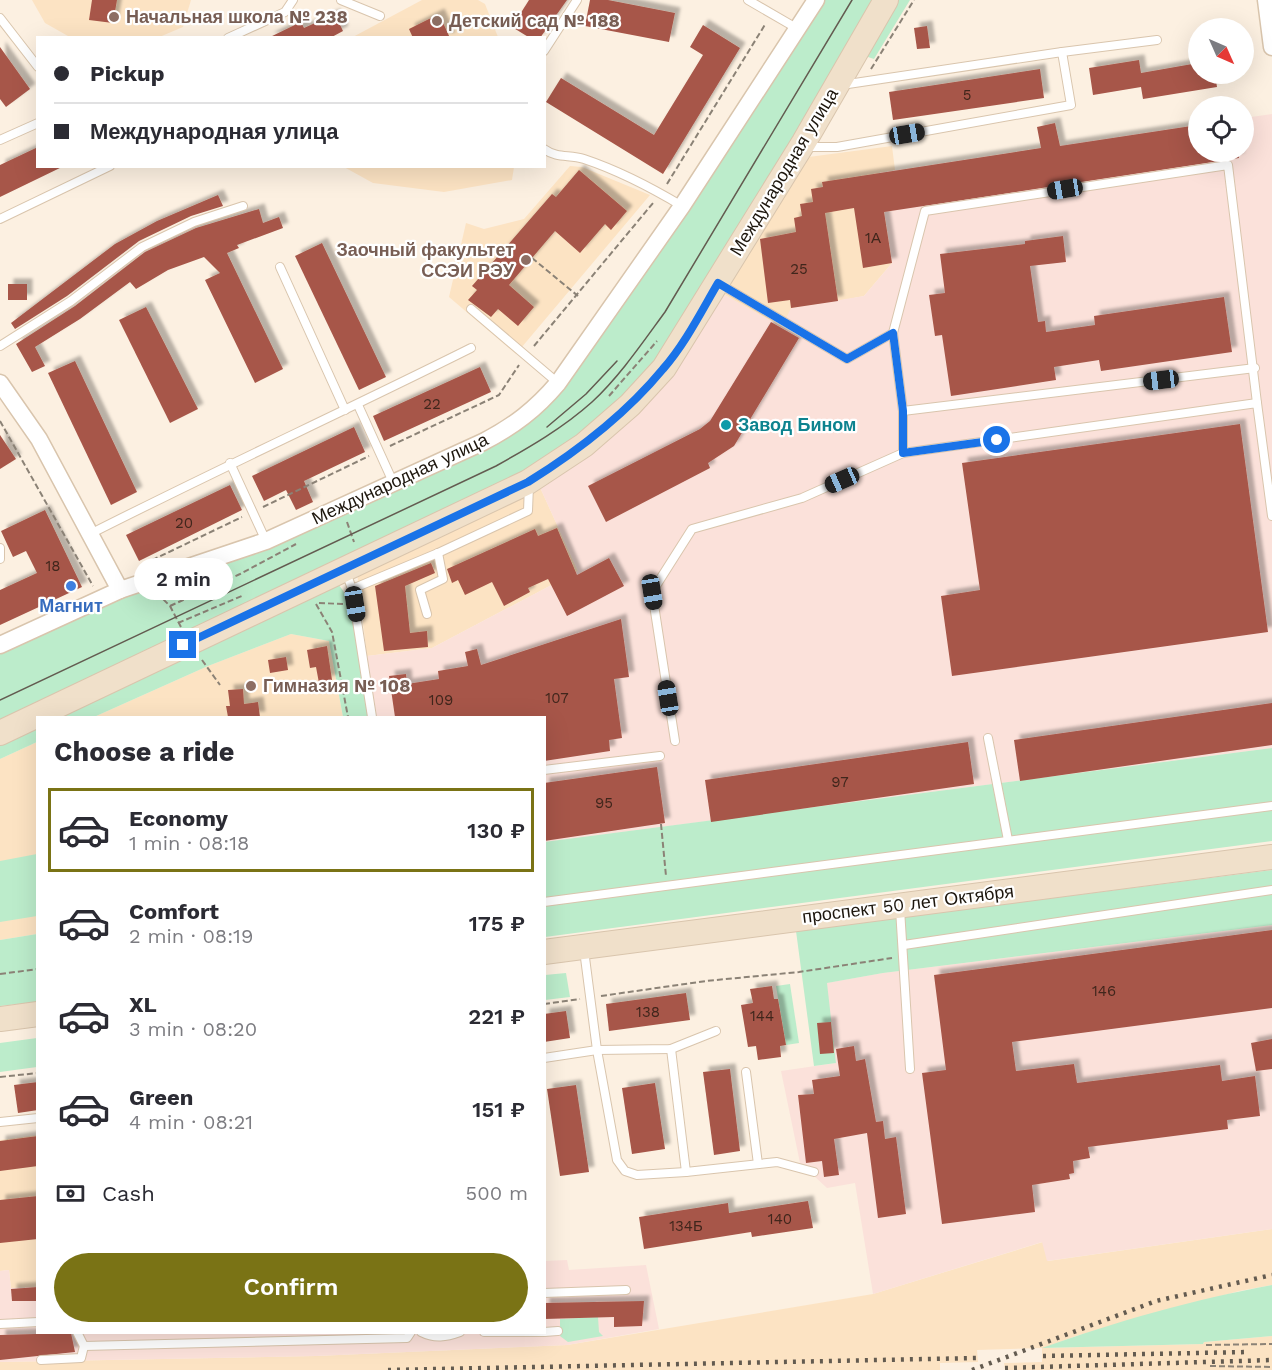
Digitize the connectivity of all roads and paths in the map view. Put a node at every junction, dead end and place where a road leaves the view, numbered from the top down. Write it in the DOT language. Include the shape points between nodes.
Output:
graph roads {
  1 [pos="293,0"];
  2 [pos="341,0"];
  3 [pos="577,0"];
  4 [pos="748,0"];
  5 [pos="816,0"];
  6 [pos="886,0"];
  7 [pos="1266,0"];
  8 [pos="772,14"];
  9 [pos="380,16"];
  10 [pos="0,18"];
  11 [pos="798,28"];
  12 [pos="232,36"];
  13 [pos="1157,40"];
  14 [pos="1272,47"];
  15 [pos="546,48"];
  16 [pos="1062,52"];
  17 [pos="36,64"];
  18 [pos="840,79"];
  19 [pos="36,124"];
  20 [pos="0,140"];
  21 [pos="804,142"];
  22 [pos="546,150"];
  23 [pos="106,168"];
  24 [pos="661,193"];
  25 [pos="243,206"];
  26 [pos="682,206"];
  27 [pos="0,219"];
  28 [pos="532,258"];
  29 [pos="280,267"];
  30 [pos="718,283"];
  31 [pos="578,296"];
  32 [pos="471,309"];
  33 [pos="893,333"];
  34 [pos="660,338"];
  35 [pos="0,346"];
  36 [pos="471,348"];
  37 [pos="525,357"];
  38 [pos="1255,368"];
  39 [pos="0,383"];
  40 [pos="558,383"];
  41 [pos="604,401"];
  42 [pos="1257,404"];
  43 [pos="358,405"];
  44 [pos="345,410"];
  45 [pos="903,411"];
  46 [pos="0,421"];
  47 [pos="379,451"];
  48 [pos="903,453"];
  49 [pos="230,463"];
  50 [pos="393,482"];
  51 [pos="528,482"];
  52 [pos="254,512"];
  53 [pos="345,515"];
  54 [pos="1272,516"];
  55 [pos="90,534"];
  56 [pos="300,536"];
  57 [pos="266,541"];
  58 [pos="0,548"];
  59 [pos="438,553"];
  60 [pos="0,559"];
  61 [pos="351,562"];
  62 [pos="144,581"];
  63 [pos="94,589"];
  64 [pos="120,590"];
  65 [pos="247,595"];
  66 [pos="355,604"];
  67 [pos="170,606"];
  68 [pos="427,614"];
  69 [pos="184,633"];
  70 [pos="0,645"];
  71 [pos="220,685"];
  72 [pos="348,716"];
  73 [pos="372,716"];
  74 [pos="0,733"];
  75 [pos="988,738"];
  76 [pos="675,741"];
  77 [pos="660,756"];
  78 [pos="546,770"];
  79 [pos="1272,806"];
  80 [pos="661,824"];
  81 [pos="1008,840"];
  82 [pos="1272,857"];
  83 [pos="667,885"];
  84 [pos="1272,890"];
  85 [pos="546,902"];
  86 [pos="900,906"];
  87 [pos="904,945"];
  88 [pos="584,947"];
  89 [pos="546,952"];
  90 [pos="36,969"];
  91 [pos="0,974"];
  92 [pos="590,998"];
  93 [pos="546,1004"];
  94 [pos="36,1014"];
  95 [pos="0,1019"];
  96 [pos="716,1030"];
  97 [pos="670,1049"];
  98 [pos="597,1050"];
  99 [pos="546,1058"];
  100 [pos="910,1069"];
  101 [pos="746,1072"];
  102 [pos="36,1073"];
  103 [pos="0,1077"];
  104 [pos="36,1118"];
  105 [pos="0,1122"];
  106 [pos="758,1164"];
  107 [pos="686,1172"];
  108 [pos="814,1172"];
  109 [pos="626,1290"];
  110 [pos="546,1293"];
  111 [pos="36,1322"];
  112 [pos="0,1324"];
  113 [pos="546,1332"];
  114 [pos="558,1332"];
  115 [pos="78,1334"];
  116 [pos="410,1334"];
  117 [pos="426,1334"];
  118 [pos="454,1334"];
  119 [pos="1272,1344"];
  120 [pos="1206,1345"];
  121 [pos="84,1346"];
  122 [pos="41,1360"];
  123 [pos="1210,1366"];
  124 [pos="1272,1367"];
  125 [pos="1221,1368"];
  1 -- 12 [label="lane" via="285,12"];
  2 -- 9 [label="lane"];
  3 -- 15 [label="lane"];
  4 -- 8 [label="lane"];
  5 -- 11 [label="street, Международная улица"];
  6 -- 18 [label="street, Международная улица"];
  7 -- 14 [label="street"];
  8 -- 11 [label="lane"];
  8 -- 24 [label="path"];
  10 -- 17 [label="lane"];
  11 -- 26 [label="street, Международная улица"];
  13 -- 16 [label="lane"];
  16 -- 18 [label="lane" via="848,84"];
  16 -- 21 [label="lane" via="1071,105 837,147 813,147"];
  18 -- 21 [label="street, Международная улица"];
  19 -- 20 [label="lane"];
  21 -- 30 [label="street, Международная улица"];
  22 -- 24 [label="lane" via="554,156 582,159"];
  23 -- 27 [label="lane"];
  24 -- 26 [label="lane"];
  24 -- 31 [label="path"];
  25 -- 35 [label="lane" via="194,222 142,247 71,301"];
  26 -- 40 [label="street, Международная улица"];
  28 -- 31 [label="path"];
  29 -- 44 [label="lane"];
  30 -- 33 [label="lane" via="847,359"];
  30 -- 51 [label="street, Международная улица" via="664,369 630,405 584,444"];
  31 -- 37 [label="path"];
  32 -- 37 [label="lane"];
  33 -- 38 [label="lane" via="925,211 1228,165"];
  33 -- 45 [label="lane"];
  34 -- 41 [label="path"];
  36 -- 43 [label="lane"];
  37 -- 40 [label="lane"];
  37 -- 47 [label="path" via="499,395"];
  38 -- 42 [label="lane"];
  38 -- 45 [label="lane"];
  39 -- 55 [label="street" via="39,439"];
  40 -- 50 [label="street, Международная улица" via="516,424"];
  42 -- 48 [label="lane"];
  42 -- 54 [label="lane"];
  43 -- 44 [label="lane"];
  43 -- 47 [label="lane"];
  44 -- 49 [label="lane"];
  45 -- 48 [label="lane"];
  46 -- 63 [label="path"];
  47 -- 50 [label="lane"];
  47 -- 52 [label="path"];
  48 -- 76 [label="lane" via="802,498 692,529 652,592"];
  49 -- 52 [label="lane"];
  49 -- 55 [label="lane"];
  50 -- 57 [label="street, Международная улица"];
  51 -- 59 [label="lane" via="528,510"];
  51 -- 61 [label="street, Международная улица"];
  52 -- 57 [label="lane"];
  52 -- 62 [label="path" via="138,567"];
  53 -- 61 [label="path"];
  55 -- 64 [label="street"];
  56 -- 67 [label="path" via="295,547"];
  57 -- 62 [label="street, Международная улица"];
  58 -- 60 [label="lane"];
  59 -- 61 [label="lane"];
  59 -- 68 [label="lane" via="443,579 420,590"];
  61 -- 66 [label="lane"];
  61 -- 69 [label="street, Международная улица"];
  62 -- 64 [label="street, Международная улица"];
  62 -- 67 [label="path"];
  64 -- 70 [label="street, Международная улица"];
  65 -- 69 [label="path" via="240,594"];
  66 -- 72 [label="path" via="316,603 332,632"];
  66 -- 73 [label="lane"];
  67 -- 69 [label="path"];
  69 -- 71 [label="path"];
  69 -- 74 [label="street, Международная улица"];
  75 -- 81 [label="lane"];
  77 -- 78 [label="lane"];
  79 -- 81 [label="lane"];
  80 -- 83 [label="path"];
  81 -- 83 [label="lane"];
  82 -- 86 [label="street, проспект 50 лет Октября"];
  83 -- 85 [label="lane"];
  84 -- 87 [label="lane"];
  86 -- 87 [label="lane"];
  86 -- 88 [label="street, проспект 50 лет Октября"];
  87 -- 92 [label="path" via="890,959"];
  87 -- 100 [label="lane"];
  88 -- 89 [label="street, проспект 50 лет Октября"];
  88 -- 92 [label="lane"];
  90 -- 91 [label="path"];
  92 -- 93 [label="path"];
  92 -- 98 [label="lane"];
  94 -- 95 [label="street"];
  96 -- 97 [label="lane"];
  97 -- 98 [label="lane"];
  97 -- 107 [label="lane"];
  98 -- 99 [label="lane"];
  98 -- 107 [label="lane" via="617,1160 625,1171 637,1175"];
  101 -- 106 [label="lane"];
  102 -- 103 [label="path"];
  104 -- 105 [label="lane"];
  106 -- 107 [label="lane"];
  106 -- 108 [label="lane" via="777,1162"];
  109 -- 110 [label="lane"];
  111 -- 112 [label="lane"];
  113 -- 114 [label="lane"];
  115 -- 121 [label="lane"];
  116 -- 121 [label="lane" via="407,1338"];
  117 -- 118 [label="lane"];
  119 -- 120 [label="path"];
  121 -- 122 [label="lane" via="81,1358"];
  123 -- 125 [label="path"];
  124 -- 125 [label="path"];
}
